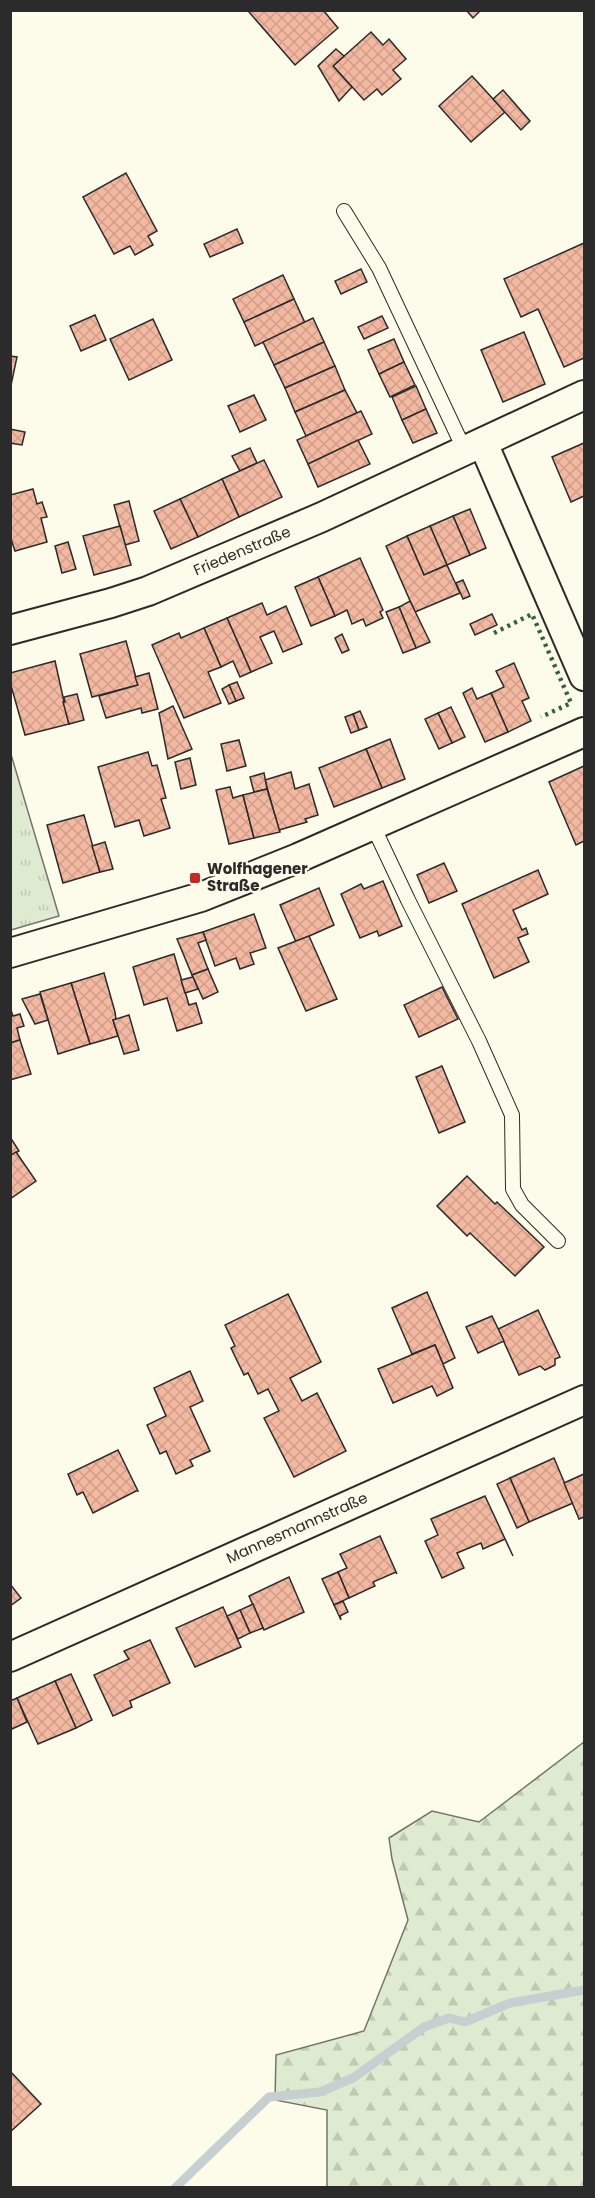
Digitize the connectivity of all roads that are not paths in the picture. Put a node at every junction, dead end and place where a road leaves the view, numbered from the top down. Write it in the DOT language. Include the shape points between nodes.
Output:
graph roads {
  1 [pos="344,211"];
  2 [pos="585,395"];
  3 [pos="474,447"];
  4 [pos="10,630"];
  5 [pos="585,676"];
  6 [pos="585,732"];
  7 [pos="373,826"];
  8 [pos="10,953"];
  9 [pos="558,1241"];
  10 [pos="585,1400"];
  11 [pos="10,1657"];
  1 -- 3 [label="lane" via="379,268"];
  2 -- 3 [label="street, Friedenstraße"];
  3 -- 4 [label="street, Friedenstraße" via="148,591"];
  3 -- 5 [label="street"];
  6 -- 7 [label="street"];
  7 -- 8 [label="street" via="201,897"];
  7 -- 9 [label="lane" via="512,1115 513,1189 522,1204"];
  10 -- 11 [label="street, Mannesmannstraße"];
}
